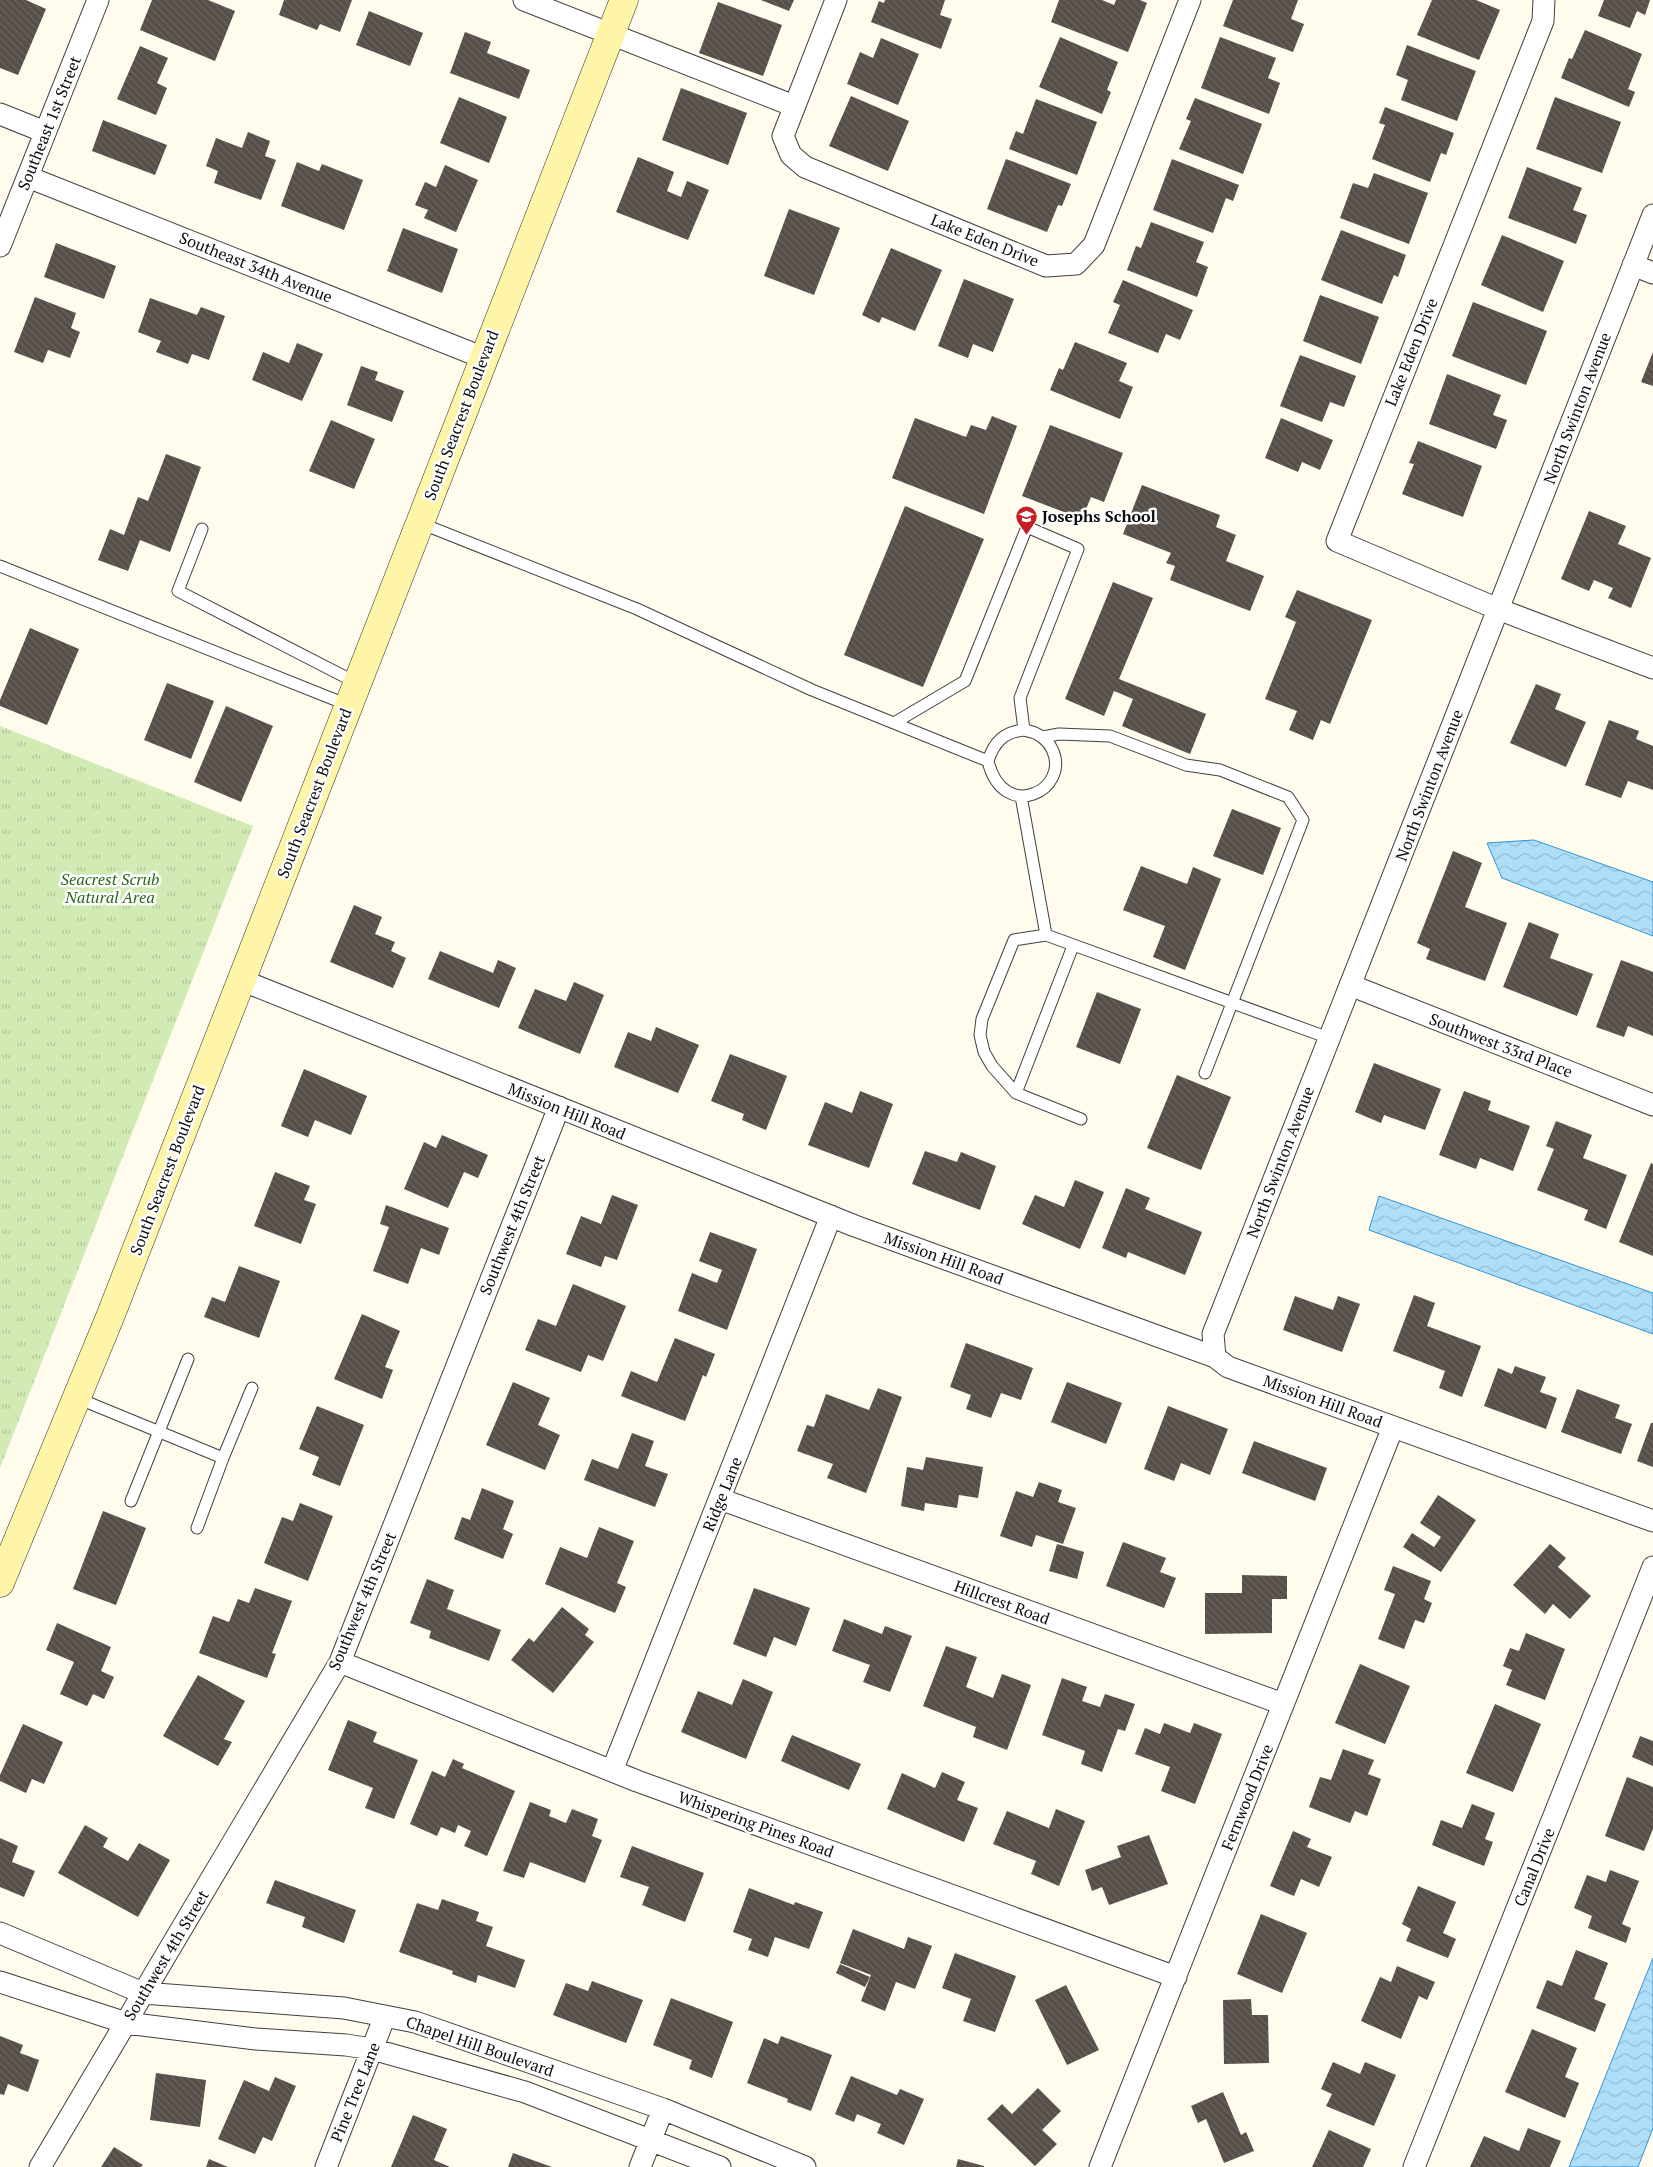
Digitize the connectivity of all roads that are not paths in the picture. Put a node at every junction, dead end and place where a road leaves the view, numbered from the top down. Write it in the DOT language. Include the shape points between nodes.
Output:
graph roads {
  1 [pos="98,0"];
  2 [pos="524,0"];
  3 [pos="624,0"];
  4 [pos="836,0"];
  5 [pos="1190,0"];
  6 [pos="1544,0"];
  7 [pos="610,34"];
  8 [pos="794,106"];
  9 [pos="0,114"];
  10 [pos="45,132"];
  11 [pos="28,176"];
  12 [pos="1653,215"];
  13 [pos="0,246"];
  14 [pos="1633,265"];
  15 [pos="1653,273"];
  16 [pos="484,358"];
  17 [pos="419,523"];
  18 [pos="202,529"];
  19 [pos="0,566"];
  20 [pos="1498,609"];
  21 [pos="1653,668"];
  22 [pos="353,694"];
  23 [pos="894,723"];
  24 [pos="1024,730"];
  25 [pos="1043,737"];
  26 [pos="988,760"];
  27 [pos="1021,796"];
  28 [pos="1046,936"];
  29 [pos="1073,946"];
  30 [pos="241,980"];
  31 [pos="1350,985"];
  32 [pos="1232,1003"];
  33 [pos="1329,1038"];
  34 [pos="1205,1073"];
  35 [pos="1016,1093"];
  36 [pos="1653,1105"];
  37 [pos="559,1108"];
  38 [pos="1081,1120"];
  39 [pos="831,1216"];
  40 [pos="1215,1357"];
  41 [pos="188,1359"];
  42 [pos="252,1388"];
  43 [pos="77,1398"];
  44 [pos="1394,1427"];
  45 [pos="158,1431"];
  46 [pos="224,1458"];
  47 [pos="720,1499"];
  48 [pos="131,1501"];
  49 [pos="1653,1521"];
  50 [pos="197,1528"];
  51 [pos="1653,1567"];
  52 [pos="0,1583"];
  53 [pos="340,1662"];
  54 [pos="1284,1704"];
  55 [pos="612,1771"];
  56 [pos="0,1933"];
  57 [pos="1176,1977"];
  58 [pos="0,1982"];
  59 [pos="143,1993"];
  60 [pos="385,2016"];
  61 [pos="126,2023"];
  62 [pos="372,2049"];
  63 [pos="663,2109"];
  64 [pos="651,2140"];
  65 [pos="40,2167"];
  66 [pos="326,2167"];
  67 [pos="640,2167"];
  68 [pos="720,2167"];
  69 [pos="805,2167"];
  70 [pos="1100,2167"];
  71 [pos="1414,2167"];
  1 -- 10 [label="street, Southeast 1st Street"];
  2 -- 7 [label="street"];
  3 -- 7 [label="street, South Seacrest Boulevard"];
  4 -- 8 [label="street, Lake Eden Drive"];
  5 -- 8 [label="street, Lake Eden Drive" via="1094,245 1076,264 1046,266 805,167 791,155 783,136"];
  6 -- 20 [label="street, Lake Eden Drive" via="1543,21 1337,541"];
  7 -- 8 [label="street"];
  7 -- 16 [label="street, South Seacrest Boulevard"];
  9 -- 10 [label="street"];
  10 -- 11 [label="street, Southeast 1st Street"];
  11 -- 13 [label="street, Southeast 1st Street"];
  11 -- 16 [label="street, Southeast 34th Avenue"];
  12 -- 14 [label="street, North Swinton Avenue"];
  14 -- 15 [label="street"];
  14 -- 20 [label="street, North Swinton Avenue"];
  16 -- 17 [label="street, South Seacrest Boulevard"];
  17 -- 22 [label="street, South Seacrest Boulevard"];
  17 -- 23 [label="lane" via="637,609 812,690"];
  18 -- 22 [label="lane" via="178,591"];
  19 -- 22 [label="lane"];
  20 -- 21 [label="street"];
  20 -- 31 [label="street, North Swinton Avenue"];
  22 -- 30 [label="street, South Seacrest Boulevard"];
  23 -- 24 [label="lane" via="965,681 1027,527 1078,549 1020,698"];
  23 -- 26 [label="lane"];
  24 -- 25 [label="lane"];
  24 -- 26 [label="lane" via="1004,735 996,742"];
  25 -- 27 [label="lane" via="1054,754 1056,765 1053,775 1040,791"];
  25 -- 32 [label="lane" via="1059,734 1110,736 1186,765 1220,770 1288,797 1303,820"];
  26 -- 27 [label="lane" via="990,772 998,785 1011,794"];
  27 -- 28 [label="lane"];
  28 -- 29 [label="lane"];
  28 -- 35 [label="lane" via="1014,940 982,1019 980,1036 984,1052"];
  29 -- 32 [label="lane"];
  29 -- 35 [label="lane"];
  30 -- 37 [label="street, Mission Hill Road"];
  30 -- 43 [label="street, South Seacrest Boulevard"];
  31 -- 33 [label="street, North Swinton Avenue"];
  31 -- 36 [label="street, Southwest 33rd Place"];
  32 -- 33 [label="lane"];
  32 -- 34 [label="lane"];
  33 -- 40 [label="street, North Swinton Avenue" via="1213,1334"];
  35 -- 38 [label="lane"];
  37 -- 39 [label="street, Mission Hill Road"];
  37 -- 53 [label="street, Southwest 4th Street"];
  39 -- 40 [label="street, Mission Hill Road"];
  39 -- 47 [label="street, Ridge Lane"];
  40 -- 44 [label="street, Mission Hill Road" via="1228,1366"];
  41 -- 45 [label="lane"];
  42 -- 46 [label="lane"];
  43 -- 45 [label="lane"];
  43 -- 52 [label="street, South Seacrest Boulevard"];
  44 -- 49 [label="street, Mission Hill Road"];
  44 -- 54 [label="street, Fernwood Drive"];
  45 -- 46 [label="lane"];
  45 -- 48 [label="lane"];
  46 -- 50 [label="lane"];
  47 -- 54 [label="street, Hillcrest Road"];
  47 -- 55 [label="street, Ridge Lane"];
  51 -- 71 [label="street, Canal Drive"];
  53 -- 55 [label="street, Whispering Pines Road"];
  53 -- 59 [label="street, Southwest 4th Street"];
  54 -- 57 [label="street, Fernwood Drive"];
  55 -- 57 [label="street, Whispering Pines Road"];
  56 -- 59 [label="street, Chapel Hill Boulevard"];
  57 -- 70 [label="street, Fernwood Drive"];
  58 -- 61 [label="street, Chapel Hill Boulevard"];
  59 -- 60 [label="street, Chapel Hill Boulevard" via="344,2008"];
  59 -- 61 [label="street, Southwest 4th Street"];
  60 -- 62 [label="street, Pine Tree Lane"];
  60 -- 63 [label="street, Chapel Hill Boulevard" via="416,2022"];
  61 -- 62 [label="street, Chapel Hill Boulevard"];
  61 -- 65 [label="street, Southwest 4th Street"];
  62 -- 64 [label="street, Chapel Hill Boulevard" via="525,2092"];
  62 -- 66 [label="street, Pine Tree Lane"];
  63 -- 64 [label="street"];
  63 -- 69 [label="street, Chapel Hill Boulevard"];
  64 -- 67 [label="street"];
  64 -- 68 [label="street, Chapel Hill Boulevard"];
}
